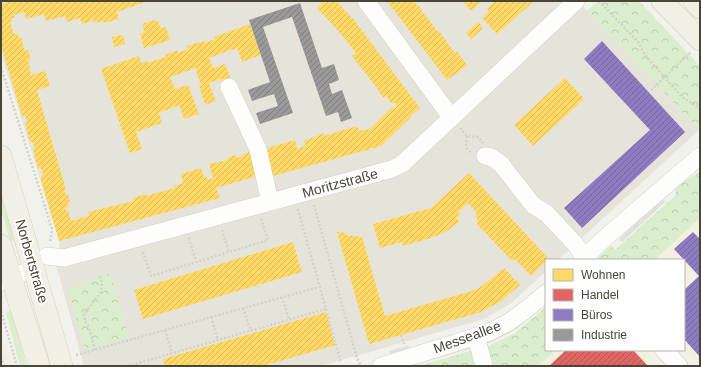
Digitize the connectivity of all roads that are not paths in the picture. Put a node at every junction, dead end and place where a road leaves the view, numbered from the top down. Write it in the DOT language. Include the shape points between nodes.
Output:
graph roads {
  1 [pos="366,1"];
  2 [pos="576,1"];
  3 [pos="662,1"];
  4 [pos="694,1"];
  5 [pos="700,8"];
  6 [pos="696,46"];
  7 [pos="229,88"];
  8 [pos="451,117"];
  9 [pos="1,156"];
  10 [pos="484,156"];
  11 [pos="700,156"];
  12 [pos="270,202"];
  13 [pos="1,245"];
  14 [pos="584,259"];
  15 [pos="41,262"];
  16 [pos="6,280"];
  17 [pos="545,294"];
  18 [pos="476,336"];
  19 [pos="665,351"];
  20 [pos="72,360"];
  21 [pos="39,366"];
  22 [pos="381,366"];
  23 [pos="484,366"];
  24 [pos="679,366"];
  1 -- 8 [label="street"];
  2 -- 8 [label="street, Moritzstraße"];
  3 -- 6 [label="main road"];
  4 -- 5 [label="main road"];
  7 -- 12 [label="street" via="258,149"];
  8 -- 12 [label="street, Moritzstraße" via="402,164 392,169"];
  9 -- 15 [label="main road, Norbertstraße"];
  10 -- 14 [label="street" via="501,164 533,205 547,214 576,245"];
  11 -- 14 [label="street"];
  12 -- 15 [label="street, Moritzstraße" via="105,248"];
  13 -- 16 [label="main road, Norbertstraße"];
  15 -- 16 [label="street"];
  15 -- 20 [label="main road, Norbertstraße"];
  16 -- 21 [label="main road, Norbertstraße"];
  17 -- 18 [label="street, Messeallee" via="509,322"];
  18 -- 22 [label="street, Messeallee"];
  18 -- 23 [label="street"];
  19 -- 24 [label="street"];
}
